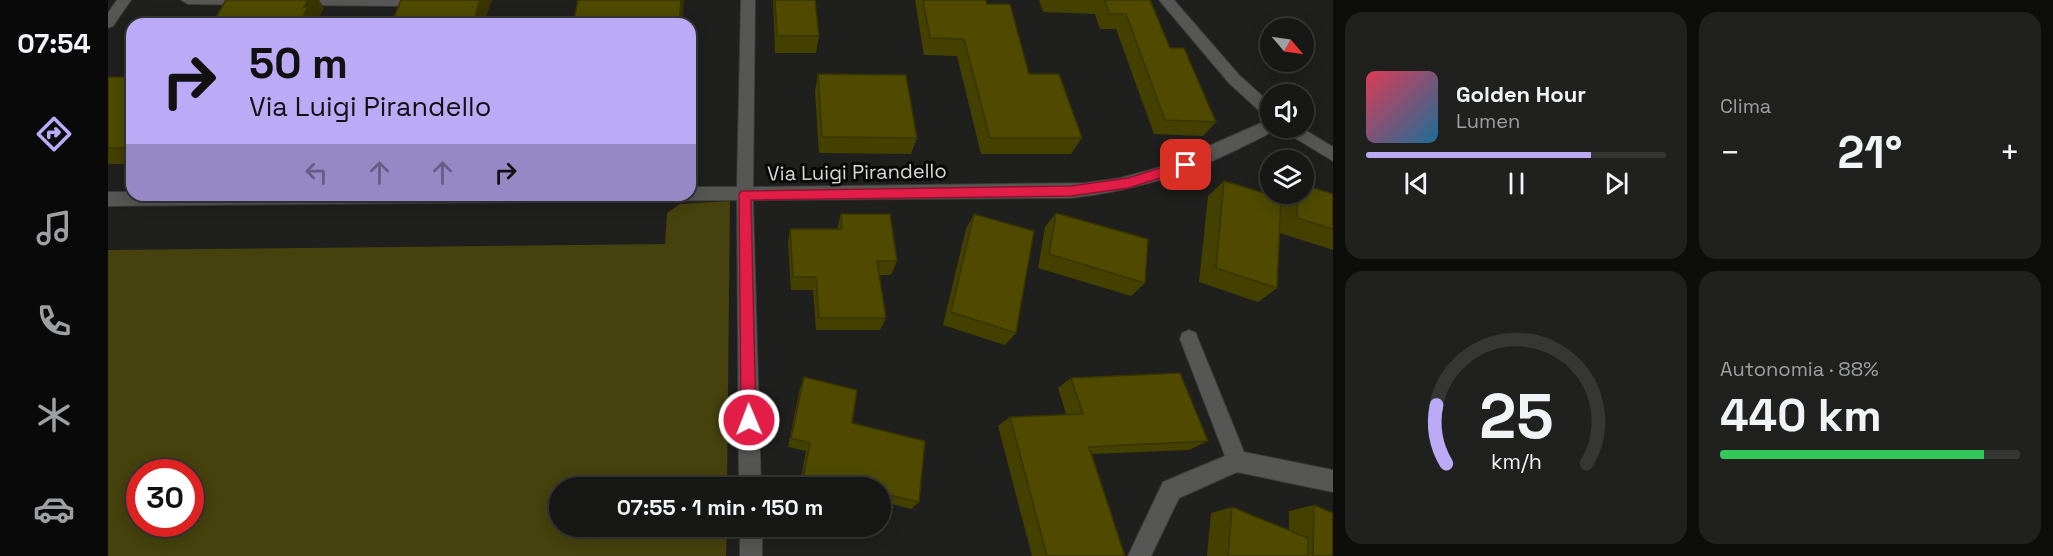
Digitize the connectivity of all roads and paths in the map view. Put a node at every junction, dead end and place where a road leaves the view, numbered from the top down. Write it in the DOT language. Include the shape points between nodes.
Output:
graph roads {
  1 [pos="124,0"];
  2 [pos="189,0"];
  3 [pos="748,0"];
  4 [pos="1166,0"];
  5 [pos="273,1"];
  6 [pos="397,2"];
  7 [pos="108,23"];
  8 [pos="1260,103"];
  9 [pos="1260,130"];
  10 [pos="1307,138"];
  11 [pos="1333,155"];
  12 [pos="696,195"];
  13 [pos="745,195"];
  14 [pos="126,198"];
  15 [pos="108,199"];
  16 [pos="1189,339"];
  17 [pos="1237,461"];
  18 [pos="750,477"];
  19 [pos="1333,481"];
  20 [pos="751,537"];
  21 [pos="751,556"];
  22 [pos="1139,556"];
  1 -- 7 [label="street"];
  2 -- 5 [label="street"];
  3 -- 13 [label="street"];
  4 -- 8 [label="street" via="1234,79"];
  5 -- 6 [label="street"];
  9 -- 13 [label="street, Via Luigi Pirandello" via="1186,165 1109,187 1071,191"];
  10 -- 11 [label="street"];
  12 -- 13 [label="street, Via Luigi Pirandello"];
  13 -- 18 [label="street"];
  14 -- 15 [label="street, Via Luigi Pirandello"];
  16 -- 17 [label="street"];
  17 -- 19 [label="street"];
  17 -- 22 [label="street" via="1171,490"];
  20 -- 21 [label="street"];
}
